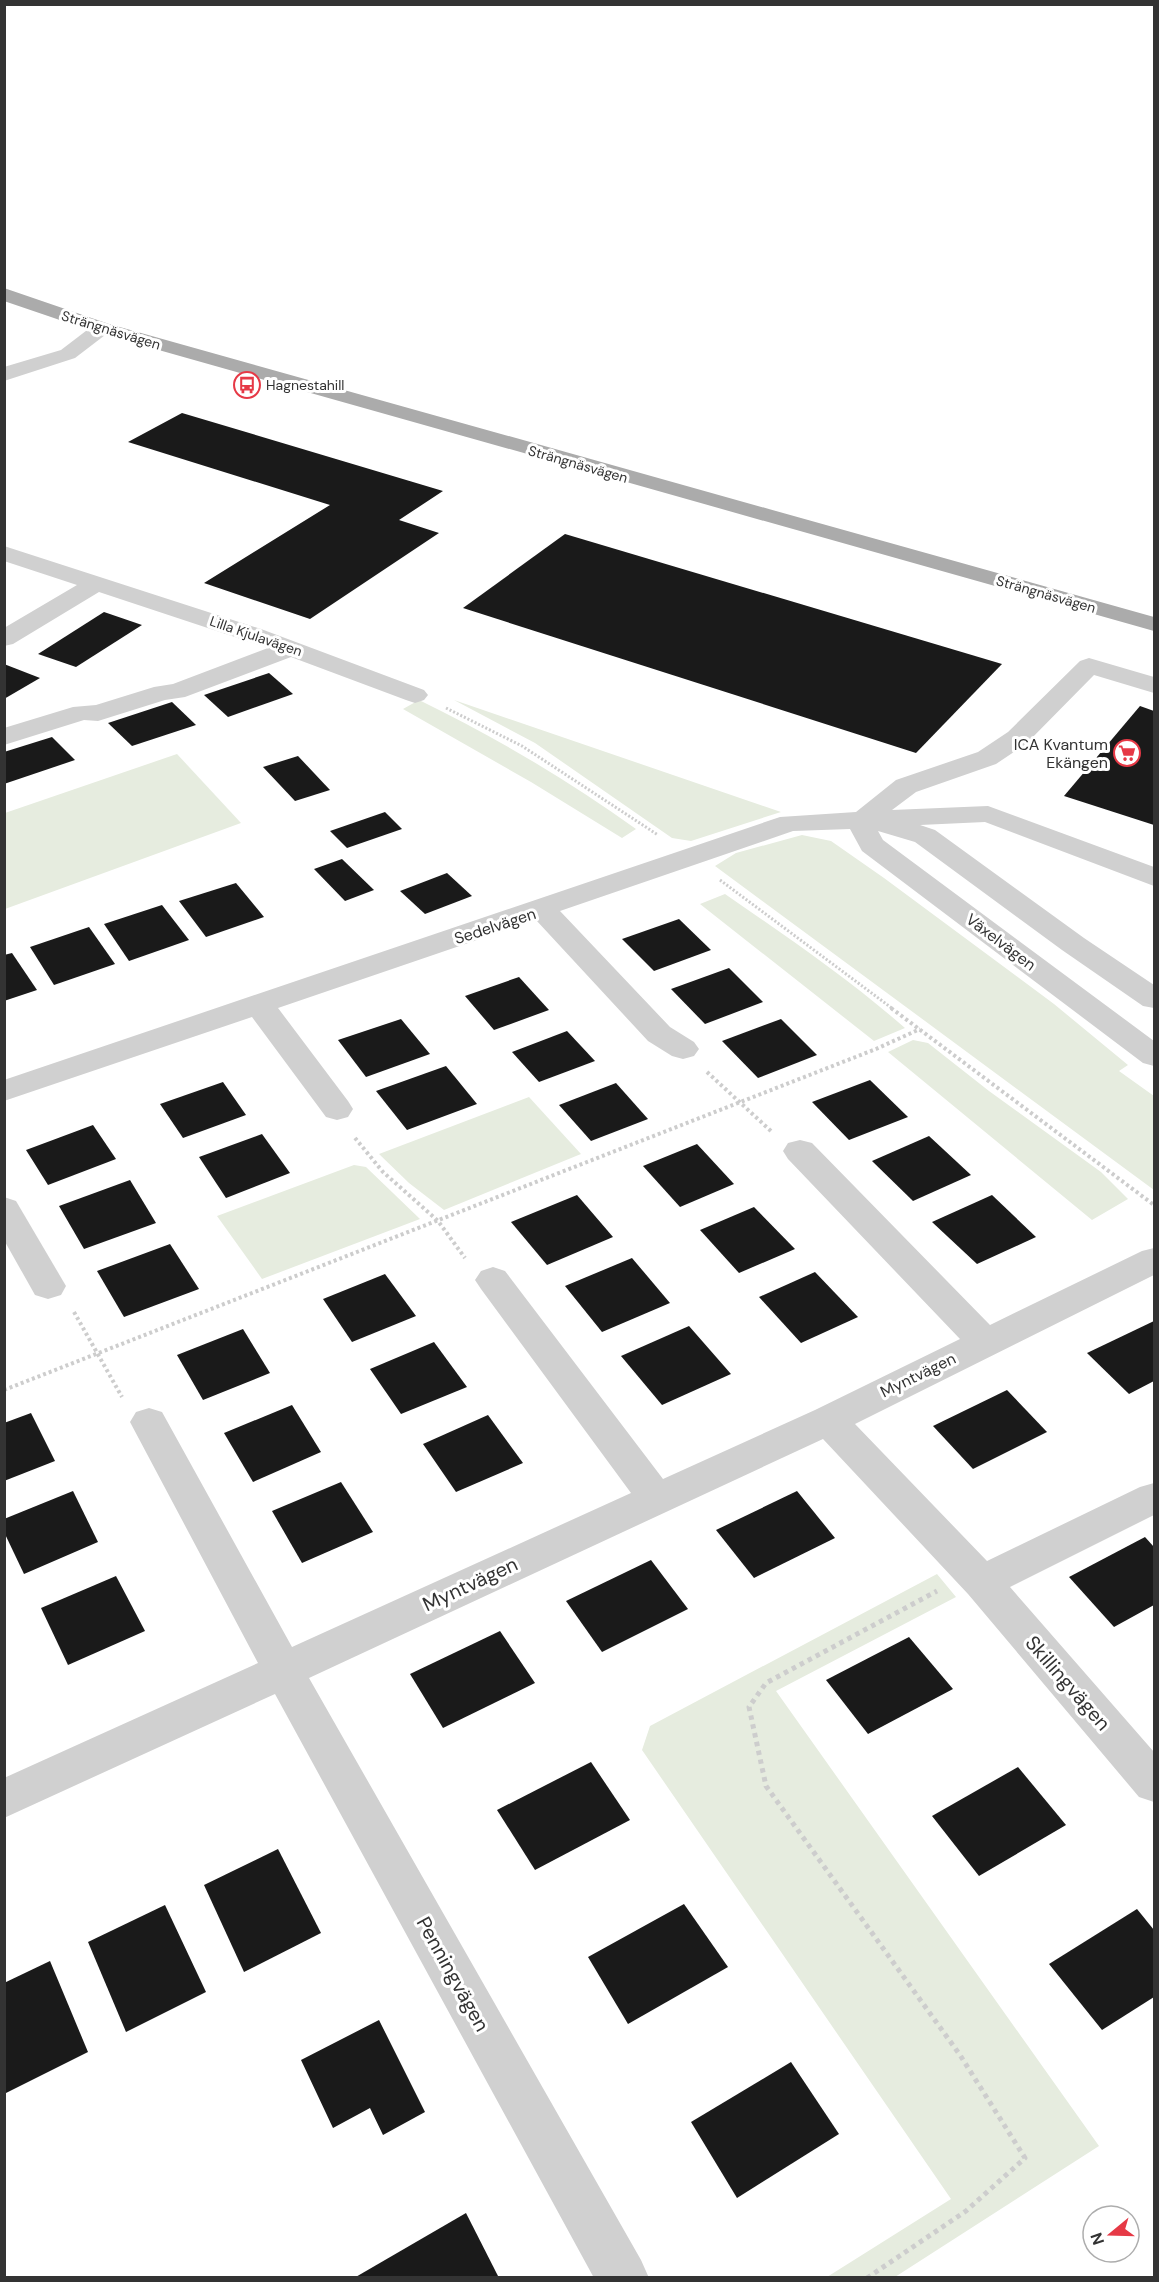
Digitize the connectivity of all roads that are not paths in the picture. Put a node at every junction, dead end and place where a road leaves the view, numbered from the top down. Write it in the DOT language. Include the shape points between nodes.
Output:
graph roads {
  1 [pos="4,294"];
  2 [pos="102,328"];
  3 [pos="4,375"];
  4 [pos="4,553"];
  5 [pos="95,584"];
  6 [pos="1155,624"];
  7 [pos="4,639"];
  8 [pos="292,648"];
  9 [pos="1155,685"];
  10 [pos="415,695"];
  11 [pos="4,737"];
  12 [pos="865,818"];
  13 [pos="1155,877"];
  14 [pos="542,909"];
  15 [pos="1155,999"];
  16 [pos="259,1005"];
  17 [pos="683,1049"];
  18 [pos="1155,1056"];
  19 [pos="4,1091"];
  20 [pos="337,1109"];
  21 [pos="800,1150"];
  22 [pos="4,1209"];
  23 [pos="1155,1260"];
  24 [pos="45,1279"];
  25 [pos="494,1280"];
  26 [pos="985,1342"];
  27 [pos="828,1420"];
  28 [pos="154,1430"];
  29 [pos="656,1498"];
  30 [pos="1155,1498"];
  31 [pos="977,1577"];
  32 [pos="283,1670"];
  33 [pos="1155,1783"];
  34 [pos="4,1799"];
  35 [pos="623,2277"];
  1 -- 2 [label="main road, Strängnäsvägen"];
  2 -- 3 [label="street" via="68,354"];
  2 -- 6 [label="main road, Strängnäsvägen"];
  4 -- 5 [label="street, Lilla Kjulavägen"];
  5 -- 7 [label="street"];
  5 -- 8 [label="street, Lilla Kjulavägen"];
  8 -- 10 [label="street, Lilla Kjulavägen"];
  8 -- 11 [label="street" via="176,692 163,692 98,713 82,712"];
  9 -- 12 [label="street" via="1089,666 1017,738 987,758 906,786"];
  12 -- 13 [label="street" via="988,814"];
  12 -- 14 [label="street" via="790,823"];
  12 -- 15 [label="street" via="925,836"];
  12 -- 18 [label="street, Växelvägen" via="864,831 872,845"];
  14 -- 16 [label="street, Sedelvägen"];
  14 -- 17 [label="street, Sedelvägen" via="659,1034"];
  16 -- 19 [label="street, Sedelvägen"];
  16 -- 20 [label="street"];
  21 -- 26 [label="street"];
  22 -- 24 [label="street"];
  23 -- 26 [label="street, Myntvägen"];
  25 -- 29 [label="street"];
  26 -- 27 [label="street, Myntvägen"];
  27 -- 29 [label="street, Myntvägen"];
  27 -- 31 [label="street, Skillingvägen"];
  28 -- 32 [label="street"];
  29 -- 32 [label="street, Myntvägen"];
  30 -- 31 [label="street"];
  31 -- 33 [label="street, Skillingvägen"];
  32 -- 34 [label="street, Myntvägen"];
  32 -- 35 [label="street, Penningvägen"];
}
